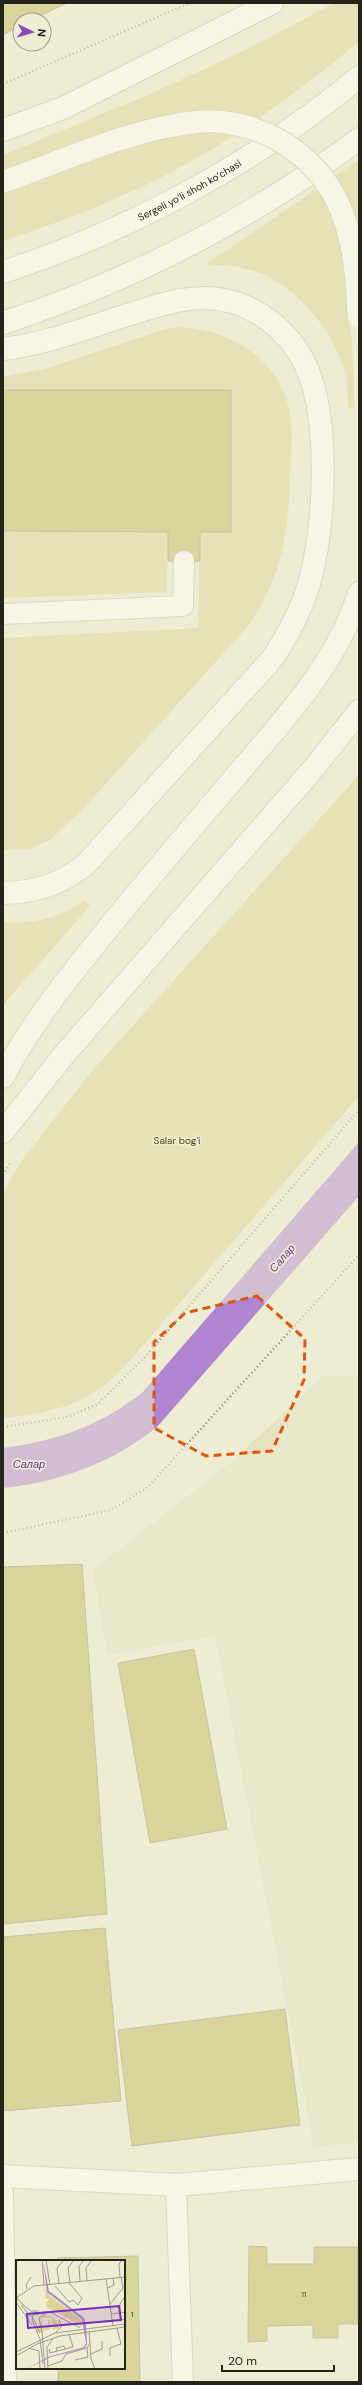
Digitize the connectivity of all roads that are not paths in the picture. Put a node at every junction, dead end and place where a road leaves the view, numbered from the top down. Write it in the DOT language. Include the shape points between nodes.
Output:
graph roads {
  1 [pos="272,3"];
  2 [pos="359,77"];
  3 [pos="3,130"];
  4 [pos="359,139"];
  5 [pos="3,182"];
  6 [pos="3,272"];
  7 [pos="359,317"];
  8 [pos="3,323"];
  9 [pos="3,349"];
  10 [pos="184,561"];
  11 [pos="359,593"];
  12 [pos="3,614"];
  13 [pos="359,711"];
  14 [pos="3,893"];
  15 [pos="3,1077"];
  16 [pos="3,1132"];
  17 [pos="359,2169"];
  18 [pos="3,2176"];
  19 [pos="176,2185"];
  20 [pos="3,2193"];
  21 [pos="6,2382"];
  22 [pos="183,2382"];
  1 -- 3 [label="main road" via="63,108"];
  2 -- 6 [label="main road, Sergeli yo‘li shoh ko‘chasi" via="280,137 178,196 73,247"];
  4 -- 8 [label="main road" via="304,177 135,273 96,290"];
  5 -- 7 [label="main road, bridge" via="131,137 176,125 220,121 264,132 304,158 330,186 340,204 352,243"];
  9 -- 14 [label="main road" via="46,341 177,300 201,298 238,303 254,310 285,335 305,364 315,393 322,478 317,545 309,583 290,630 272,659 97,852 74,874 52,886 26,892"];
  10 -- 12 [label="lane" via="183,606"];
  11 -- 15 [label="main road" via="352,616 320,673 140,889 44,1011"];
  13 -- 16 [label="main road" via="314,768 63,1056"];
  17 -- 19 [label="main road"];
  18 -- 19 [label="main road"];
  19 -- 22 [label="lane"];
  20 -- 21 [label="lane"];
}
